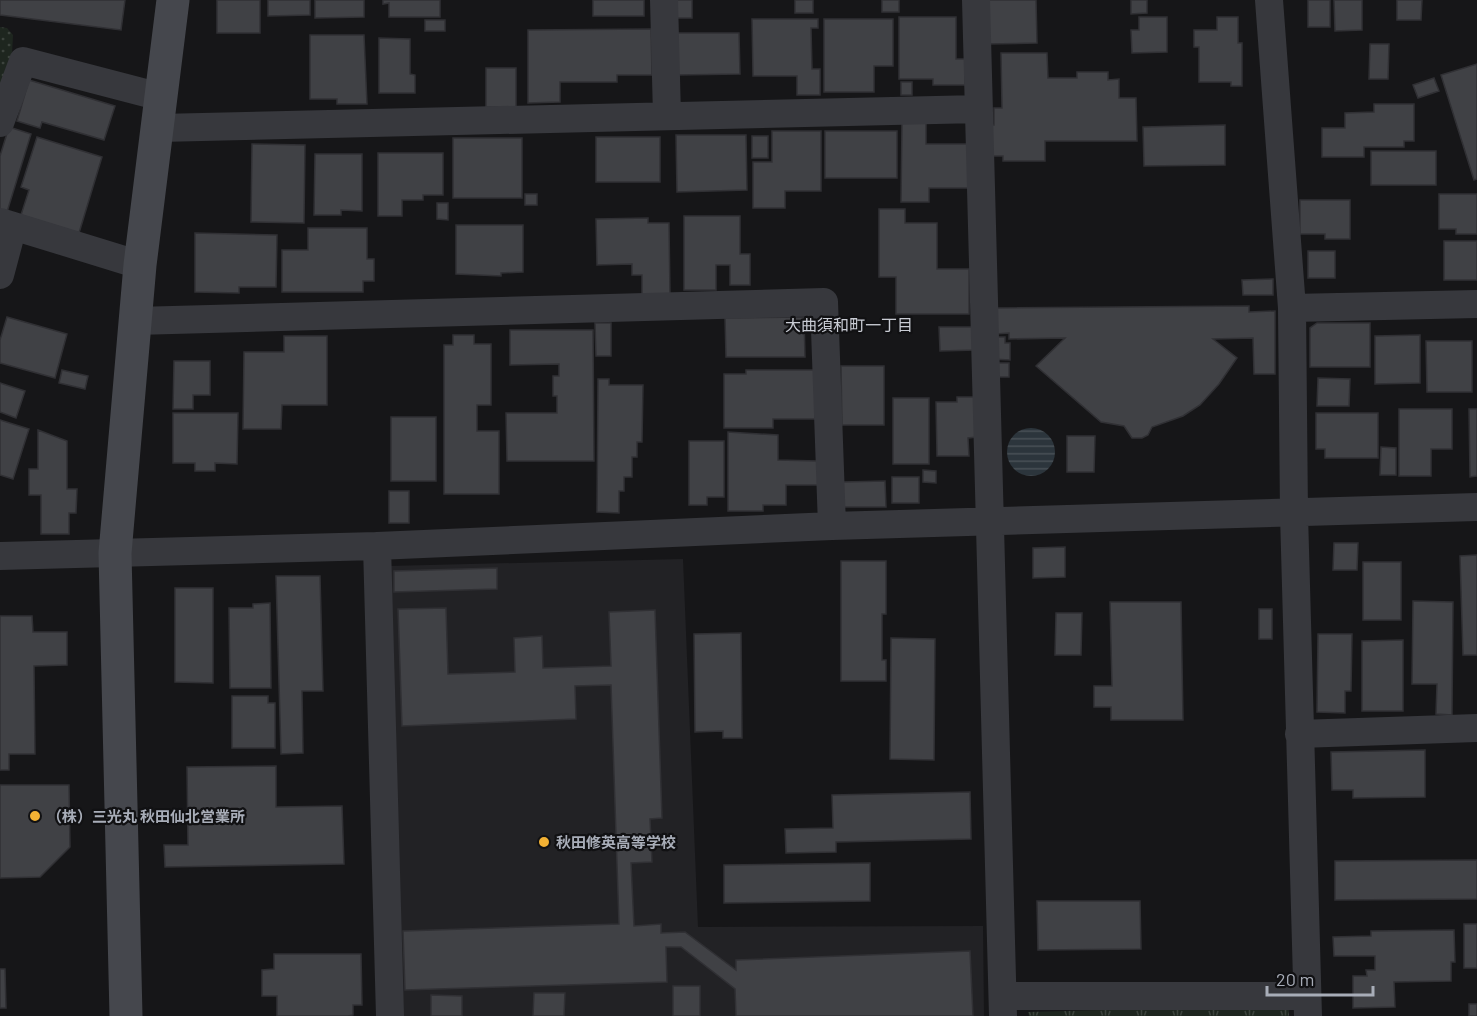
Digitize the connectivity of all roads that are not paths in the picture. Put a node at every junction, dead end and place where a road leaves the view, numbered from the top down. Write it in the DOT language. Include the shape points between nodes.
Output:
graph roads {
  1 [pos="173,0"];
  2 [pos="664,0"];
  3 [pos="976,0"];
  4 [pos="1269,0"];
  5 [pos="979,109"];
  6 [pos="160,113"];
  7 [pos="667,116"];
  8 [pos="0,123"];
  9 [pos="7,224"];
  10 [pos="140,265"];
  11 [pos="0,275"];
  12 [pos="1477,304"];
  13 [pos="1292,308"];
  14 [pos="135,321"];
  15 [pos="1477,507"];
  16 [pos="1294,514"];
  17 [pos="989,521"];
  18 [pos="832,525"];
  19 [pos="377,546"];
  20 [pos="114,553"];
  21 [pos="0,556"];
  22 [pos="1477,728"];
  23 [pos="1299,734"];
  24 [pos="1003,1006"];
  25 [pos="1307,1006"];
  26 [pos="126,1016"];
  27 [pos="390,1016"];
  1 -- 6 [label="street"];
  2 -- 7 [label="street"];
  3 -- 5 [label="street"];
  4 -- 13 [label="street"];
  5 -- 7 [label="street"];
  5 -- 17 [label="street"];
  6 -- 7 [label="street"];
  6 -- 8 [label="street" via="22,61"];
  6 -- 10 [label="street"];
  9 -- 10 [label="street"];
  9 -- 11 [label="street"];
  10 -- 14 [label="street"];
  12 -- 13 [label="street"];
  13 -- 16 [label="street"];
  14 -- 18 [label="street" via="824,303"];
  14 -- 20 [label="street"];
  15 -- 16 [label="street"];
  16 -- 17 [label="street"];
  16 -- 23 [label="street"];
  17 -- 18 [label="street"];
  17 -- 24 [label="street"];
  18 -- 19 [label="street"];
  19 -- 20 [label="street"];
  19 -- 27 [label="street"];
  20 -- 21 [label="street"];
  20 -- 26 [label="street"];
  22 -- 23 [label="street"];
  23 -- 25 [label="street"];
  24 -- 25 [label="street"];
}
